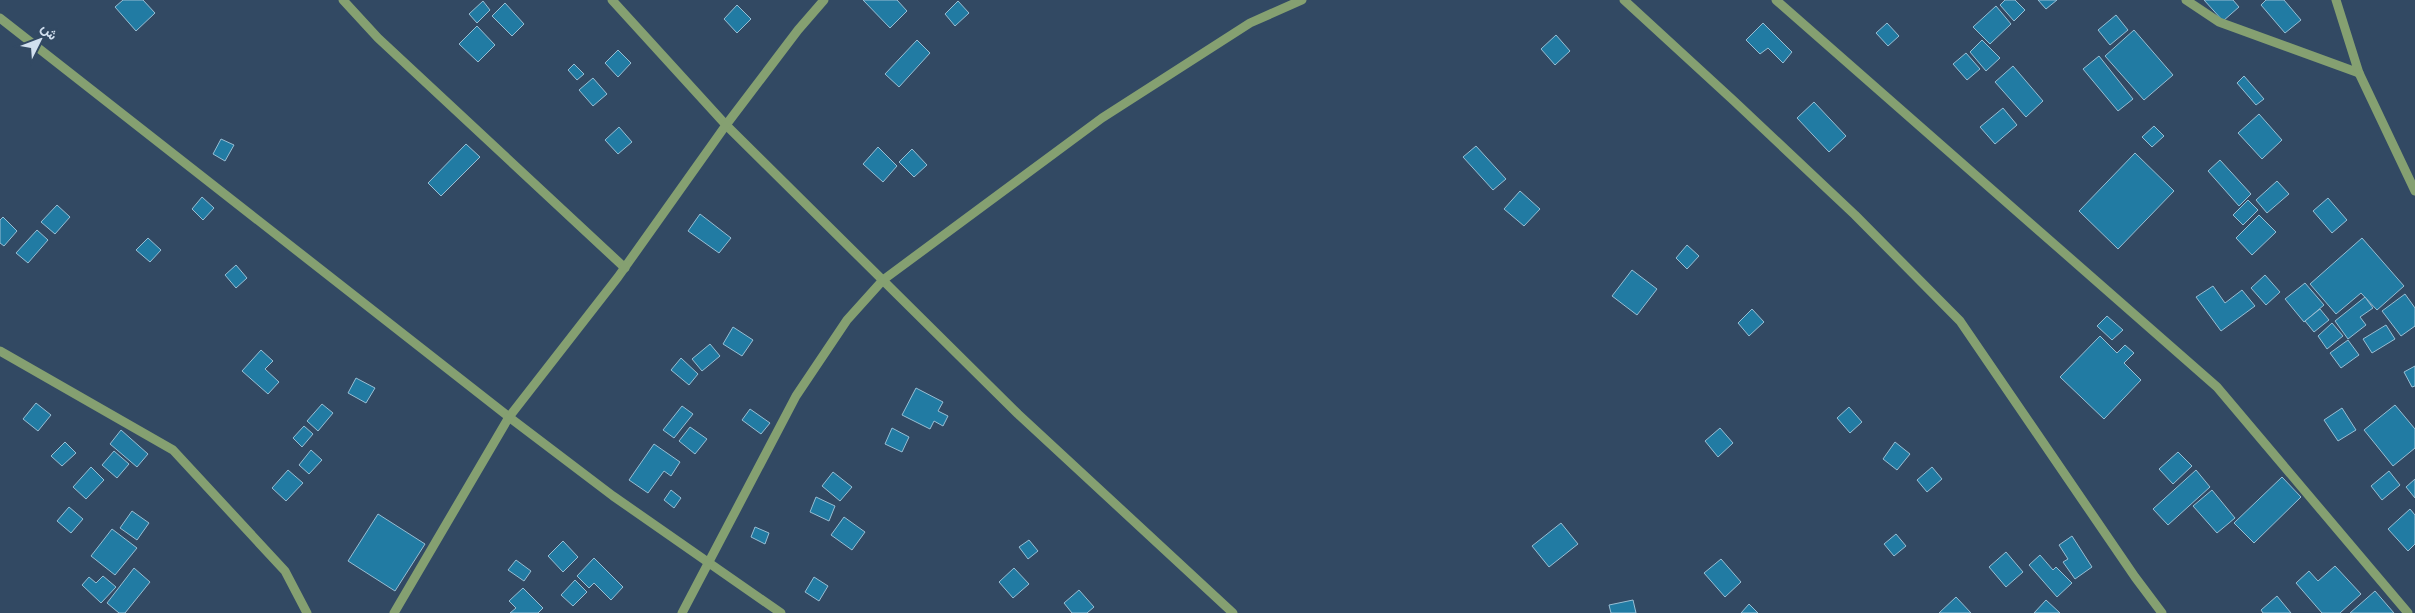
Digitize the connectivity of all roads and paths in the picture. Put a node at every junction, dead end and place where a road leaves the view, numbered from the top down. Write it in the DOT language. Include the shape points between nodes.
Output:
graph roads {
  1 [pos="343,0"];
  2 [pos="612,0"];
  3 [pos="824,0"];
  4 [pos="1302,0"];
  5 [pos="1624,0"];
  6 [pos="1776,0"];
  7 [pos="2186,0"];
  8 [pos="2336,0"];
  9 [pos="0,18"];
  10 [pos="2359,74"];
  11 [pos="726,125"];
  12 [pos="2415,191"];
  13 [pos="624,268"];
  14 [pos="883,280"];
  15 [pos="0,351"];
  16 [pos="509,417"];
  17 [pos="708,564"];
  18 [pos="307,613"];
  19 [pos="394,613"];
  20 [pos="682,613"];
  21 [pos="781,613"];
  22 [pos="1233,613"];
  23 [pos="2162,613"];
  24 [pos="2408,613"];
  1 -- 13 [label="street" via="378,38"];
  2 -- 11 [label="street"];
  3 -- 11 [label="street"];
  4 -- 14 [label="street" via="1250,23 1102,118"];
  5 -- 23 [label="street" via="1798,161 1960,321 2134,577"];
  6 -- 24 [label="street" via="2218,386"];
  7 -- 10 [label="street" via="2219,22"];
  8 -- 10 [label="street"];
  9 -- 16 [label="street"];
  10 -- 12 [label="street"];
  11 -- 13 [label="street"];
  11 -- 14 [label="street"];
  13 -- 16 [label="street"];
  14 -- 17 [label="street" via="847,320 796,396"];
  14 -- 22 [label="street" via="1018,414"];
  15 -- 18 [label="street" via="173,450 285,571"];
  16 -- 17 [label="street"];
  16 -- 19 [label="street"];
  17 -- 20 [label="street"];
  17 -- 21 [label="street"];
}
